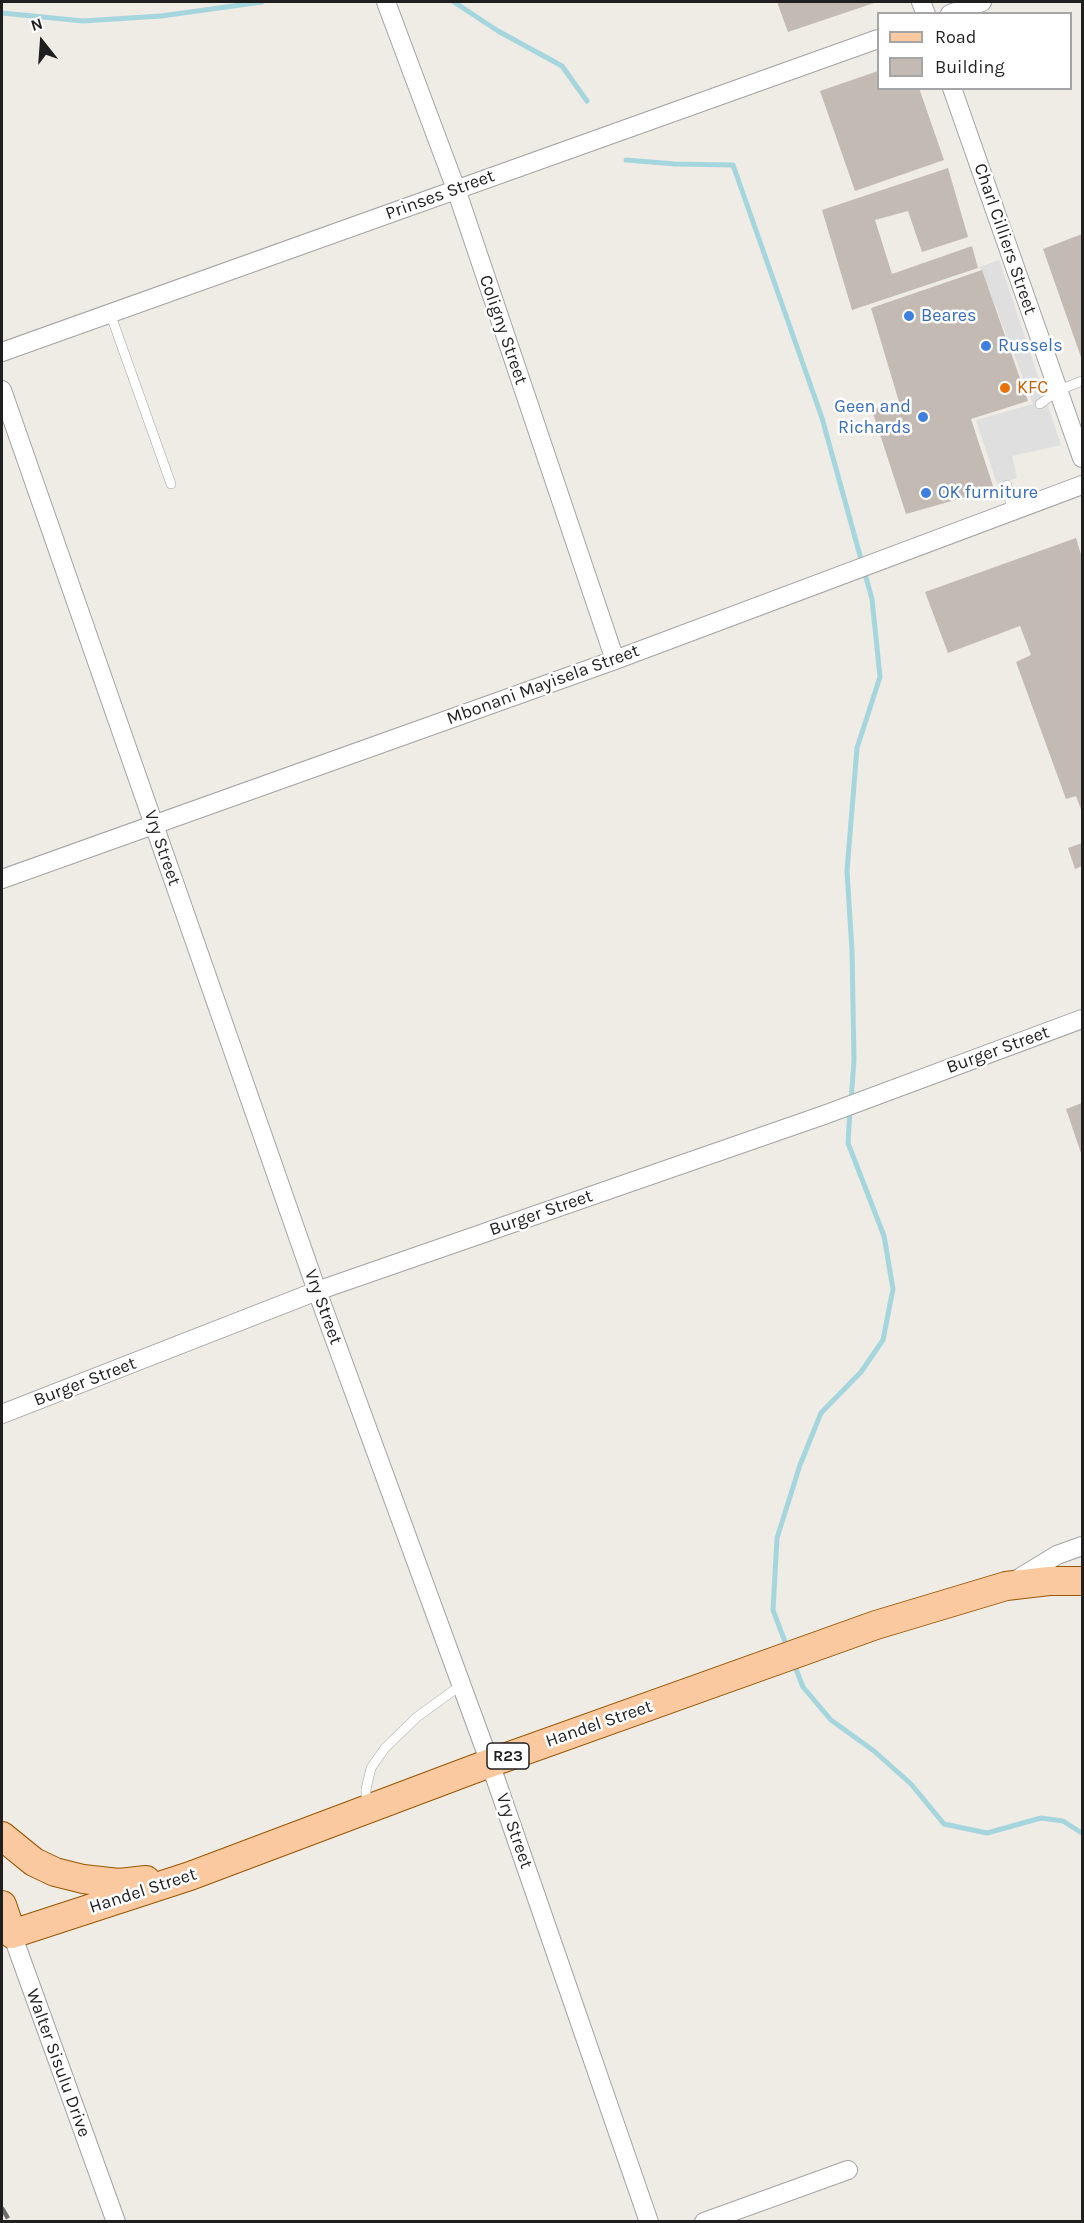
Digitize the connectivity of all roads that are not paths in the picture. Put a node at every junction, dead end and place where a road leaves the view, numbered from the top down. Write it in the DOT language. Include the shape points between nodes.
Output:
graph roads {
  1 [pos="386,2"];
  2 [pos="982,2"];
  3 [pos="955,12"];
  4 [pos="877,40"];
  5 [pos="953,90"];
  6 [pos="456,189"];
  7 [pos="110,313"];
  8 [pos="2,352"];
  9 [pos="1083,381"];
  10 [pos="2,390"];
  11 [pos="1059,390"];
  12 [pos="1040,404"];
  13 [pos="1083,458"];
  14 [pos="171,484"];
  15 [pos="1007,485"];
  16 [pos="1083,485"];
  17 [pos="1012,512"];
  18 [pos="615,660"];
  19 [pos="154,824"];
  20 [pos="2,879"];
  21 [pos="1083,1019"];
  22 [pos="317,1291"];
  23 [pos="2,1414"];
  24 [pos="1083,1546"];
  25 [pos="1083,1581"];
  26 [pos="1006,1586"];
  27 [pos="461,1685"];
  28 [pos="490,1763"];
  29 [pos="366,1809"];
  30 [pos="2,1836"];
  31 [pos="190,1876"];
  32 [pos="2,1905"];
  33 [pos="12,1934"];
  34 [pos="848,2170"];
  35 [pos="116,2222"];
  36 [pos="649,2222"];
  37 [pos="704,2222"];
  1 -- 6 [label="street, Coligny Street"];
  2 -- 3 [label="street"];
  4 -- 6 [label="street, Prinses Street"];
  5 -- 11 [label="street, Charl Cilliers Street"];
  6 -- 7 [label="street, Prinses Street"];
  6 -- 18 [label="street, Coligny Street"];
  7 -- 8 [label="street, Prinses Street"];
  7 -- 14 [label="lane"];
  9 -- 11 [label="lane"];
  10 -- 19 [label="street, Vry Street"];
  11 -- 12 [label="lane"];
  11 -- 13 [label="street, Charl Cilliers Street"];
  15 -- 17 [label="lane"];
  16 -- 17 [label="street, Mbonani Mayisela Street"];
  17 -- 18 [label="street, Mbonani Mayisela Street"];
  18 -- 19 [label="street, Mbonani Mayisela Street"];
  19 -- 20 [label="street, Mbonani Mayisela Street"];
  19 -- 22 [label="street, Vry Street"];
  21 -- 22 [label="street, Burger Street" via="824,1115"];
  22 -- 23 [label="street, Burger Street"];
  22 -- 27 [label="street, Vry Street"];
  24 -- 26 [label="street, Handel Street" via="1058,1555"];
  25 -- 26 [label="main road, R23"];
  26 -- 28 [label="main road, Handel Street / R23" via="876,1625"];
  27 -- 28 [label="street, Vry Street"];
  27 -- 29 [label="lane" via="417,1717 385,1748 370,1768"];
  28 -- 29 [label="main road, Handel Street / R23"];
  28 -- 36 [label="street, Vry Street"];
  29 -- 31 [label="main road, Handel Street / R23"];
  30 -- 31 [label="main road" via="34,1862 83,1879 119,1883"];
  31 -- 33 [label="main road, Handel Street / R23"];
  32 -- 33 [label="main road, Walter Sisulu Drive"];
  33 -- 35 [label="street, Walter Sisulu Drive"];
  34 -- 37 [label="street"];
}
